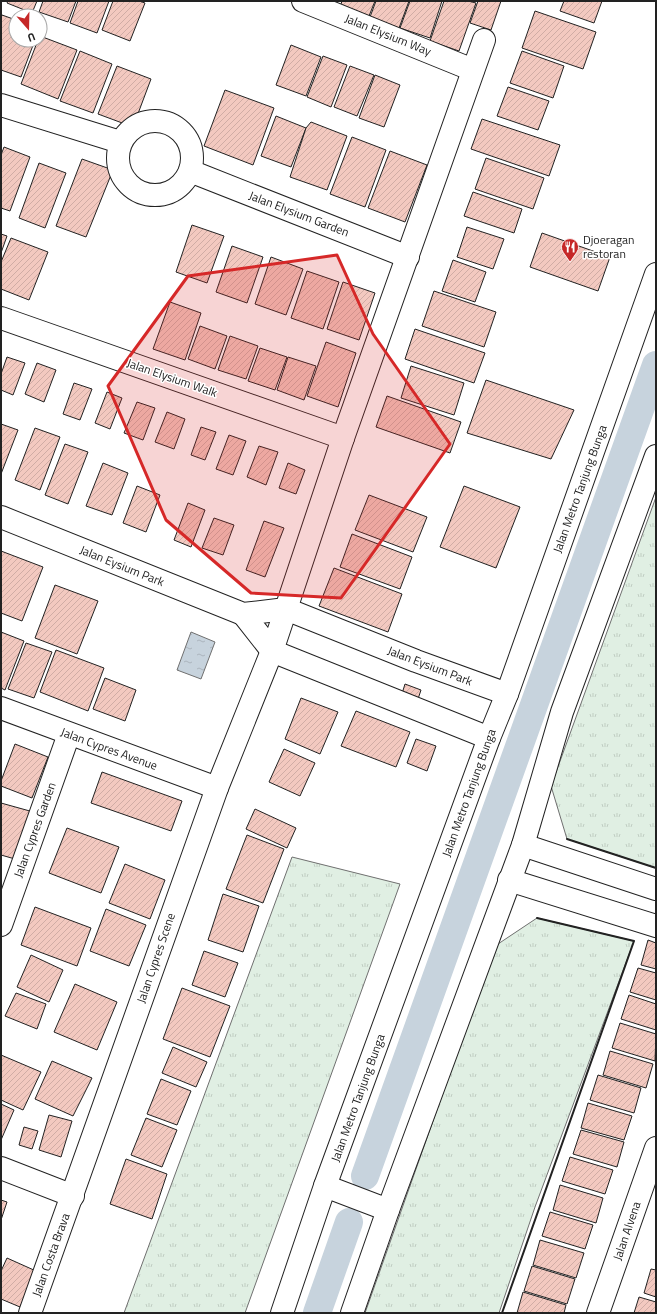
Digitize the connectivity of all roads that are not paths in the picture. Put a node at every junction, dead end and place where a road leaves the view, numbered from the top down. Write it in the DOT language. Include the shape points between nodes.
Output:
graph roads {
  1 [pos="303,1"];
  2 [pos="484,40"];
  3 [pos="473,70"];
  4 [pos="1,105"];
  5 [pos="120,142"];
  6 [pos="190,171"];
  7 [pos="408,257"];
  8 [pos="656,274"];
  9 [pos="1,318"];
  10 [pos="343,438"];
  11 [pos="656,456"];
  12 [pos="1,517"];
  13 [pos="286,609"];
  14 [pos="243,614"];
  15 [pos="272,651"];
  16 [pos="507,694"];
  17 [pos="1,708"];
  18 [pos="69,734"];
  19 [pos="488,738"];
  20 [pos="216,788"];
  21 [pos="523,845"];
  22 [pos="9,879"];
  23 [pos="509,880"];
  24 [pos="656,889"];
  25 [pos="1,925"];
  26 [pos="656,926"];
  27 [pos="656,1148"];
  28 [pos="1,1168"];
  29 [pos="325,1186"];
  30 [pos="72,1196"];
  31 [pos="388,1210"];
  32 [pos="30,1313"];
  33 [pos="282,1313"];
  34 [pos="352,1313"];
  35 [pos="598,1313"];
  1 -- 3 [label="street, Jalan Elysium Way"];
  2 -- 3 [label="street, Jalan Cypres Scene"];
  3 -- 7 [label="street, Jalan Cypres Scene"];
  4 -- 5 [label="street"];
  5 -- 6 [label="street" via="138,124 163,121 180,130 191,146 193,159"];
  5 -- 6 [label="street" via="117,154 122,178 140,193 164,195 184,182"];
  6 -- 7 [label="street, Jalan Elysium Garden"];
  7 -- 10 [label="street, Jalan Cypres Scene"];
  8 -- 16 [label="street, Jalan Metro Tanjung Bunga"];
  9 -- 10 [label="street, Jalan Elysium Walk"];
  10 -- 13 [label="street, Jalan Cypres Scene"];
  11 -- 21 [label="street" via="562,712"];
  12 -- 14 [label="street, Jalan Eysium Park"];
  13 -- 14 [label="street"];
  13 -- 15 [label="street, Jalan Cypres Scene"];
  13 -- 16 [label="street, Jalan Eysium Park"];
  14 -- 15 [label="street"];
  15 -- 19 [label="street"];
  15 -- 20 [label="street, Jalan Cypres Scene"];
  16 -- 19 [label="street, Jalan Metro Tanjung Bunga"];
  17 -- 18 [label="street, Jalan Cypres Avenue"];
  18 -- 20 [label="street, Jalan Cypres Avenue"];
  18 -- 22 [label="street, Jalan Cypres Garden"];
  19 -- 29 [label="street, Jalan Metro Tanjung Bunga"];
  20 -- 30 [label="street, Jalan Cypres Scene"];
  21 -- 23 [label="street"];
  21 -- 24 [label="street"];
  22 -- 25 [label="street, Jalan Cypres Garden"];
  23 -- 26 [label="street"];
  23 -- 31 [label="street"];
  27 -- 35 [label="street, Jalan Alvena"];
  28 -- 30 [label="street"];
  29 -- 31 [label="street"];
  29 -- 33 [label="street, Jalan Metro Tanjung Bunga"];
  30 -- 32 [label="street, Jalan Costa Brava"];
  31 -- 34 [label="street"];
}
